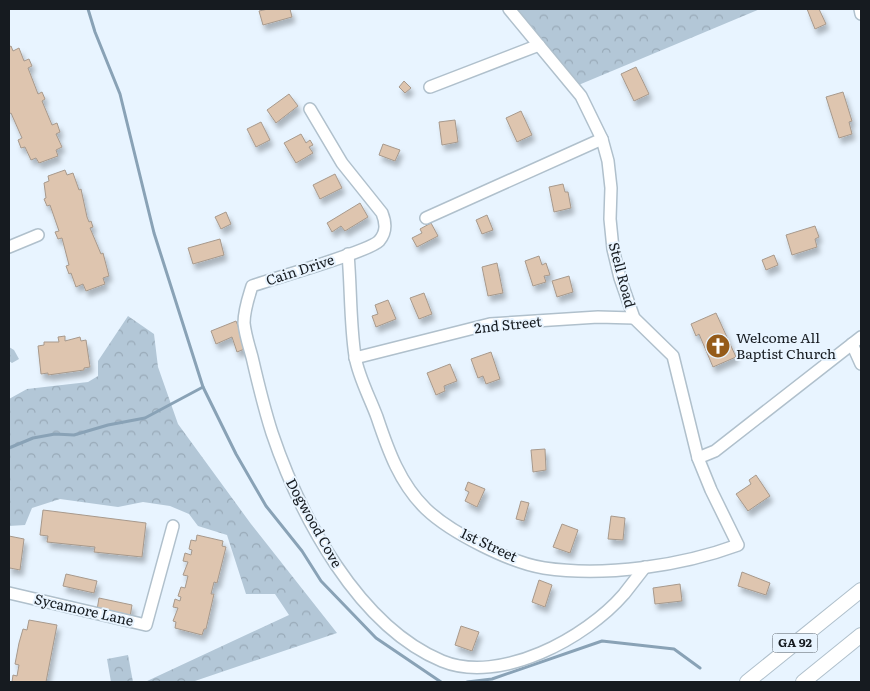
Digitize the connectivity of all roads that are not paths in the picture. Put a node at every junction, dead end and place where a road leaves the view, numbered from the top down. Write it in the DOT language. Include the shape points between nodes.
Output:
graph roads {
  1 [pos="509,9"];
  2 [pos="860,9"];
  3 [pos="861,14"];
  4 [pos="539,45"];
  5 [pos="430,87"];
  6 [pos="310,109"];
  7 [pos="602,139"];
  8 [pos="426,218"];
  9 [pos="38,235"];
  10 [pos="9,247"];
  11 [pos="348,254"];
  12 [pos="252,286"];
  13 [pos="634,318"];
  14 [pos="857,340"];
  15 [pos="355,358"];
  16 [pos="861,364"];
  17 [pos="698,458"];
  18 [pos="173,526"];
  19 [pos="738,545"];
  20 [pos="645,567"];
  21 [pos="861,590"];
  22 [pos="9,593"];
  23 [pos="861,635"];
  24 [pos="747,682"];
  25 [pos="803,682"];
  1 -- 4 [label="street, Stell Road"];
  2 -- 3 [label="street"];
  4 -- 5 [label="street"];
  4 -- 7 [label="street, Stell Road" via="581,96"];
  6 -- 11 [label="street" via="342,163 382,213 385,222 385,232 378,242"];
  7 -- 8 [label="street"];
  7 -- 13 [label="street, Stell Road" via="611,188 613,249"];
  9 -- 10 [label="street"];
  11 -- 12 [label="street, Cain Drive"];
  11 -- 15 [label="street, 1st Street"];
  12 -- 20 [label="street, Dogwood Cove" via="245,307 244,325 263,407 282,462 299,501 336,566 398,634 443,661 480,669 522,661 560,645 600,616 623,595"];
  13 -- 15 [label="street, 2nd Street" via="598,316 490,324"];
  13 -- 17 [label="street, Stell Road" via="673,356"];
  14 -- 16 [label="street"];
  14 -- 17 [label="street" via="715,451"];
  15 -- 20 [label="street, 1st Street" via="394,467 426,509 455,530 507,556 543,568 598,572"];
  17 -- 19 [label="street, Stell Road"];
  18 -- 22 [label="street, Sycamore Lane" via="146,625"];
  19 -- 20 [label="street, 1st Street" via="715,554"];
  21 -- 24 [label="main road, GA 92"];
  23 -- 25 [label="main road, GA 92"];
}
